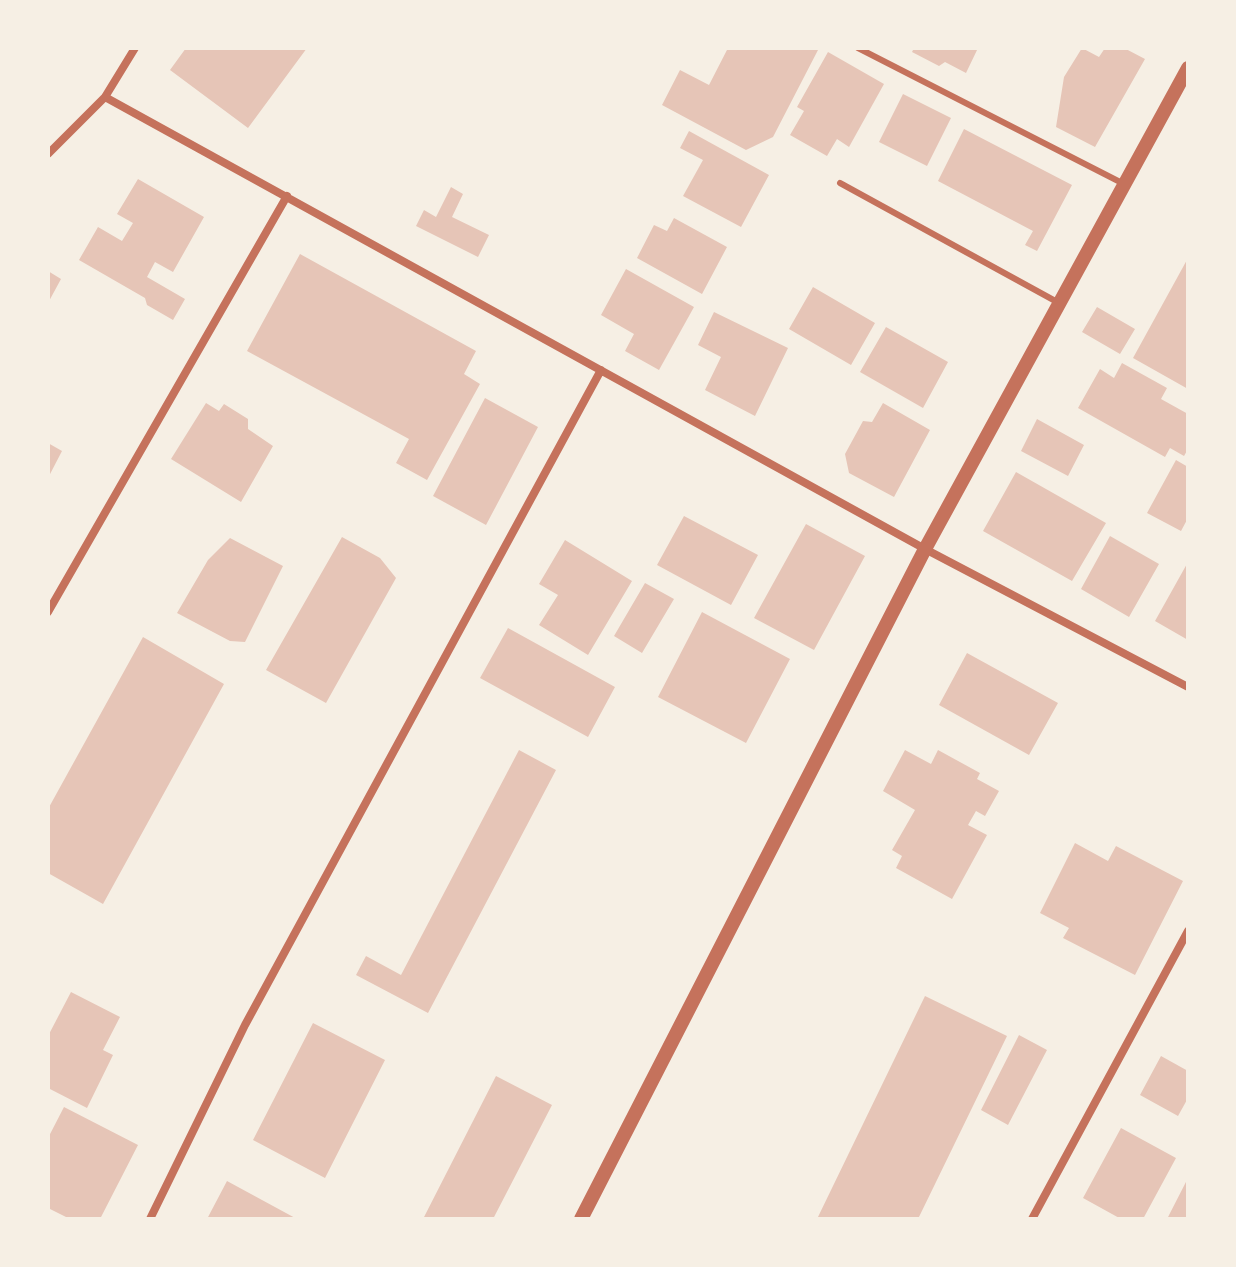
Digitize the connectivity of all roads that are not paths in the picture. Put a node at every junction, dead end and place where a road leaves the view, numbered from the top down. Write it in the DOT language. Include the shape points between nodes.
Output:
graph roads {
  1 [pos="135,48"];
  2 [pos="858,48"];
  3 [pos="1188,68"];
  4 [pos="105,97"];
  5 [pos="48,154"];
  6 [pos="840,183"];
  7 [pos="1124,184"];
  8 [pos="287,196"];
  9 [pos="1059,303"];
  10 [pos="601,370"];
  11 [pos="925,549"];
  12 [pos="48,612"];
  13 [pos="1188,687"];
  14 [pos="1188,931"];
  15 [pos="150,1219"];
  16 [pos="581,1219"];
  17 [pos="1032,1219"];
  1 -- 4 [label="street"];
  2 -- 7 [label="lane"];
  3 -- 7 [label="street"];
  4 -- 5 [label="street"];
  4 -- 8 [label="street"];
  6 -- 9 [label="lane"];
  7 -- 9 [label="street"];
  8 -- 10 [label="street"];
  8 -- 12 [label="street"];
  9 -- 11 [label="street"];
  10 -- 11 [label="street"];
  10 -- 15 [label="street" via="245,1025"];
  11 -- 13 [label="street"];
  11 -- 16 [label="street"];
  14 -- 17 [label="street"];
}
